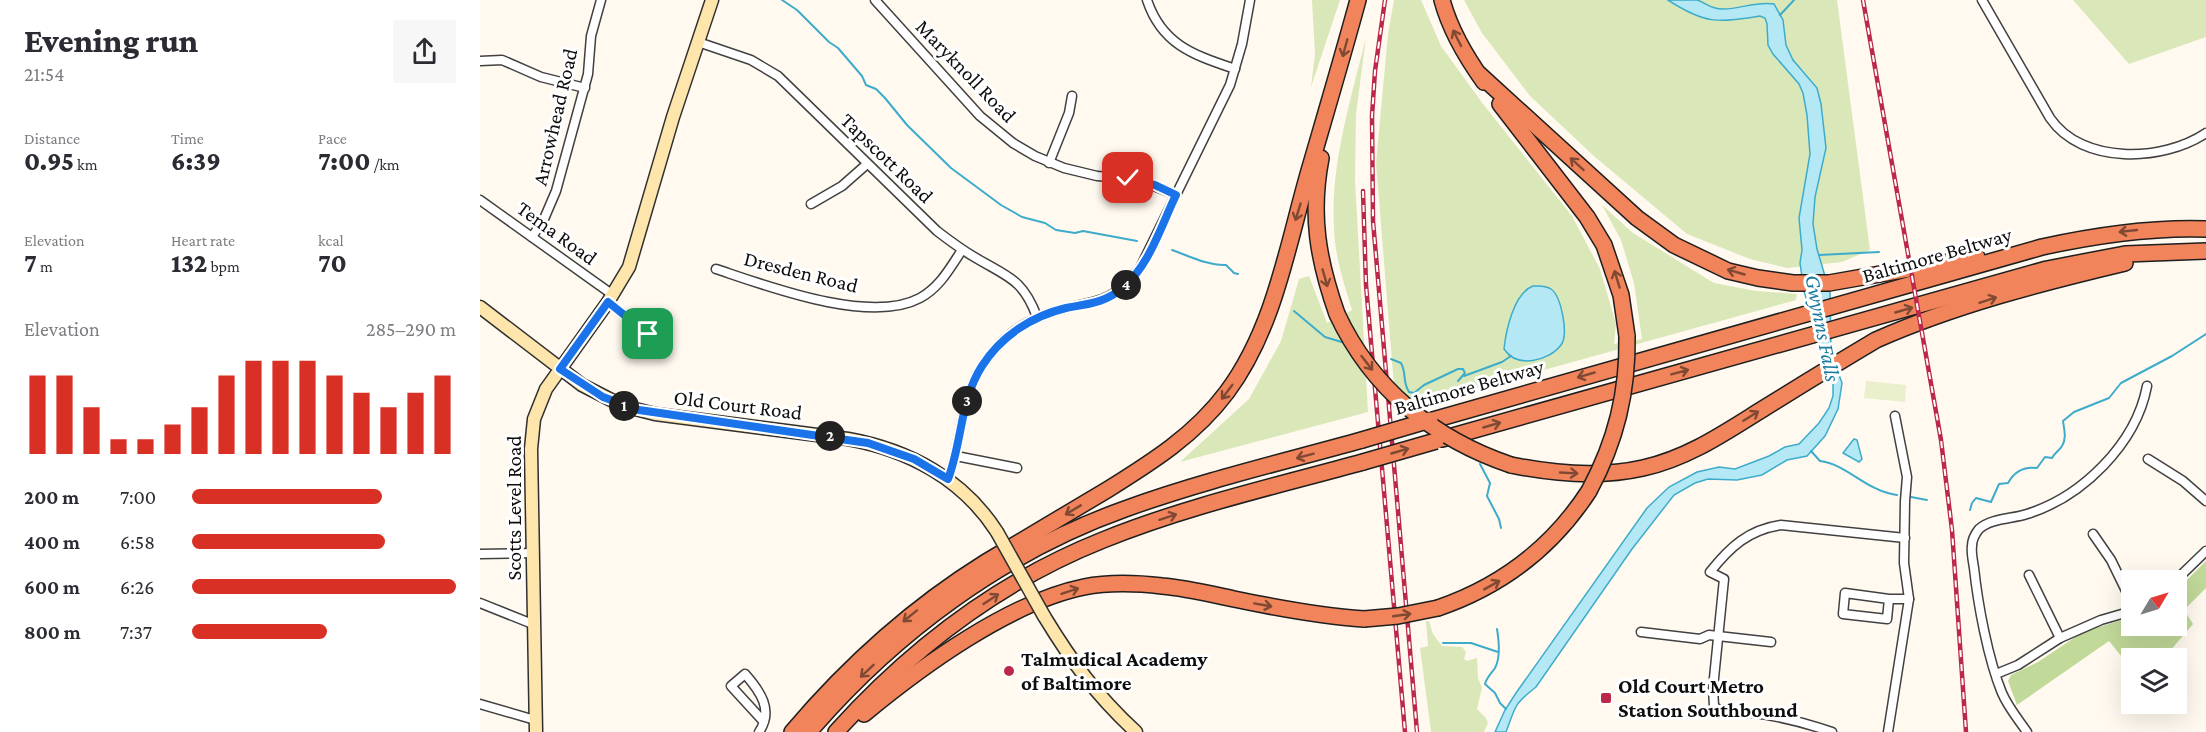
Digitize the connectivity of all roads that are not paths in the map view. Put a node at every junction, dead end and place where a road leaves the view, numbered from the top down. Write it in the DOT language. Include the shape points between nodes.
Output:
graph roads {
  1 [pos="601,0"];
  2 [pos="712,0"];
  3 [pos="875,0"];
  4 [pos="1148,0"];
  5 [pos="1250,0"];
  6 [pos="1358,0"];
  7 [pos="1442,0"];
  8 [pos="1982,0"];
  9 [pos="698,42"];
  10 [pos="480,61"];
  11 [pos="1235,69"];
  12 [pos="1479,74"];
  13 [pos="585,88"];
  14 [pos="1072,96"];
  15 [pos="1333,96"];
  16 [pos="2206,133"];
  17 [pos="1049,163"];
  18 [pos="867,164"];
  19 [pos="1176,195"];
  20 [pos="480,200"];
  21 [pos="811,204"];
  22 [pos="2206,228"];
  23 [pos="532,237"];
  24 [pos="2042,247"];
  25 [pos="962,250"];
  26 [pos="2184,251"];
  27 [pos="2206,251"];
  28 [pos="716,269"];
  29 [pos="610,299"];
  30 [pos="480,308"];
  31 [pos="1037,317"];
  32 [pos="648,334"];
  33 [pos="560,369"];
  34 [pos="2147,386"];
  35 [pos="1895,416"];
  36 [pos="956,456"];
  37 [pos="2148,459"];
  38 [pos="1017,468"];
  39 [pos="948,479"];
  40 [pos="2206,501"];
  41 [pos="2093,534"];
  42 [pos="1905,538"];
  43 [pos="2206,551"];
  44 [pos="533,553"];
  45 [pos="480,554"];
  46 [pos="2186,570"];
  47 [pos="2029,575"];
  48 [pos="2121,580"];
  49 [pos="1889,599"];
  50 [pos="1909,599"];
  51 [pos="480,603"];
  52 [pos="2121,614"];
  53 [pos="535,625"];
  54 [pos="1641,632"];
  55 [pos="1717,636"];
  56 [pos="2060,638"];
  57 [pos="1771,642"];
  58 [pos="1996,674"];
  59 [pos="480,704"];
  60 [pos="764,722"];
  61 [pos="535,726"];
  62 [pos="759,732"];
  63 [pos="792,732"];
  64 [pos="809,732"];
  65 [pos="836,732"];
  66 [pos="844,732"];
  67 [pos="1136,732"];
  68 [pos="1832,732"];
  69 [pos="1888,732"];
  70 [pos="2027,732"];
  1 -- 13 [label="street, Arrowhead Road" via="591,36"];
  2 -- 9 [label="main road, Scotts Level Road"];
  3 -- 17 [label="street, Maryknoll Road" via="991,126 1023,150"];
  4 -- 11 [label="street" via="1158,24 1174,42 1199,57"];
  5 -- 11 [label="street"];
  6 -- 15 [label="highway, one-way"];
  12 -- 7 [label="highway, one-way" via="1454,33"];
  8 -- 16 [label="street" via="2050,118 2069,138 2096,149 2149,153 2181,147"];
  9 -- 18 [label="street, Tapscott Road" via="769,69"];
  9 -- 29 [label="main road, Scotts Level Road" via="663,147 634,254"];
  10 -- 13 [label="street" via="502,60 541,77"];
  11 -- 19 [label="street"];
  24 -- 12 [label="highway, one-way" via="1836,282 1793,283 1728,270 1674,245 1637,218"];
  66 -- 12 [label="highway, one-way, bridge" via="893,690 980,633 1045,599 1082,587 1163,586 1298,612 1365,619 1398,616 1438,608 1482,591 1524,564 1565,525 1589,491 1608,452 1624,397 1627,336 1621,295 1596,230"];
  13 -- 23 [label="street, Arrowhead Road" via="556,191"];
  14 -- 17 [label="street"];
  15 -- 26 [label="highway, one-way, bridge" via="1316,200 1320,258 1337,314 1361,355 1421,420 1461,445 1511,465 1542,471 1589,474 1644,468 1668,461 1706,443 1898,330 1998,297"];
  15 -- 63 [label="highway, one-way" via="1265,323 1240,373 1215,407 1188,435 1154,461 932,598 858,661"];
  17 -- 19 [label="street, Maryknoll Road" via="1079,173 1136,179"];
  18 -- 21 [label="street" via="842,186"];
  18 -- 25 [label="street, Tapscott Road" via="915,212"];
  19 -- 31 [label="street" via="1140,268 1123,288 1106,299"];
  20 -- 23 [label="street, Tema Road"];
  22 -- 24 [label="highway, Baltimore Beltway, one-way" via="2123,231"];
  23 -- 29 [label="street, Tema Road"];
  24 -- 64 [label="highway, Baltimore Beltway, one-way, bridge" via="1125,509 1014,560 939,609 842,694"];
  25 -- 28 [label="street, Dresden Road" via="929,292 893,307 836,303"];
  25 -- 31 [label="street, Tapscott Road" via="1012,278"];
  26 -- 27 [label="highway, Baltimore Beltway"];
  65 -- 26 [label="highway, Baltimore Beltway, one-way, bridge" via="880,685 972,611 1038,570 1132,529 2080,262 2124,254"];
  29 -- 32 [label="street, Tema Road"];
  29 -- 33 [label="main road, Scotts Level Road"];
  30 -- 33 [label="main road, Old Court Road"];
  31 -- 36 [label="street" via="1003,341 977,375"];
  33 -- 39 [label="main road, Old Court Road" via="593,392 632,408 868,443 914,459"];
  33 -- 44 [label="main road, Scotts Level Road" via="542,397 533,427"];
  34 -- 58 [label="street" via="2132,426 2086,484 2039,510 1992,521 1973,539 1976,589"];
  35 -- 42 [label="street" via="1907,477"];
  36 -- 38 [label="street"];
  36 -- 39 [label="street"];
  37 -- 40 [label="street"];
  39 -- 67 [label="main road, Old Court Road, bridge" via="975,503 997,532 1071,661"];
  41 -- 48 [label="street"];
  42 -- 50 [label="street"];
  42 -- 55 [label="street" via="1781,525 1754,532 1710,572 1724,579"];
  43 -- 46 [label="street"];
  44 -- 45 [label="street"];
  44 -- 53 [label="main road, Scotts Level Road"];
  47 -- 56 [label="street"];
  49 -- 49 [label="street" via="1845,593 1843,614 1887,619"];
  49 -- 50 [label="street"];
  50 -- 69 [label="street"];
  51 -- 53 [label="street"];
  52 -- 56 [label="street"];
  53 -- 61 [label="main road, Scotts Level Road"];
  54 -- 55 [label="street" via="1700,639"];
  55 -- 57 [label="street"];
  55 -- 68 [label="street" via="1713,702 1717,710 1791,719"];
  56 -- 58 [label="street"];
  58 -- 70 [label="street" via="2003,695"];
  59 -- 61 [label="street"];
  60 -- 60 [label="street" via="731,686 745,674 762,696"];
  60 -- 62 [label="street"];
}
